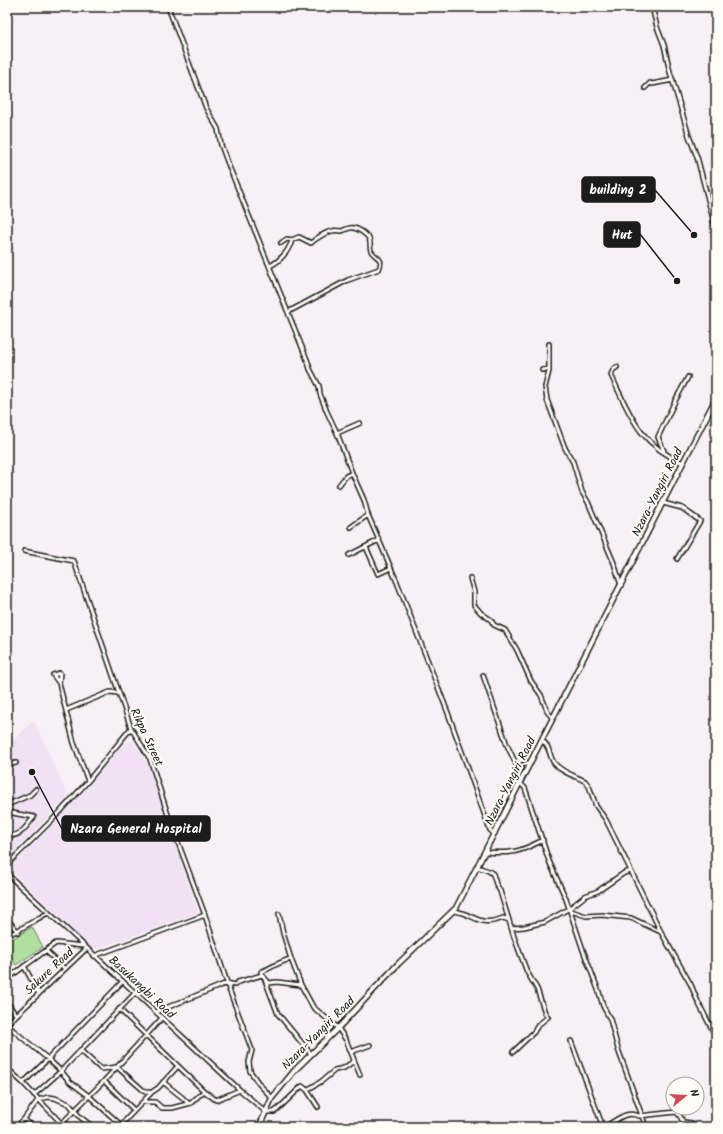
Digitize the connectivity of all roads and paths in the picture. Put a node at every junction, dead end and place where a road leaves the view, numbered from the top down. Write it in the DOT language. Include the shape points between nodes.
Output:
graph roads {
  1 [pos="168,7"];
  2 [pos="652,7"];
  3 [pos="673,80"];
  4 [pos="645,88"];
  5 [pos="716,230"];
  6 [pos="292,240"];
  7 [pos="281,243"];
  8 [pos="270,266"];
  9 [pos="288,312"];
  10 [pos="550,344"];
  11 [pos="617,367"];
  12 [pos="549,369"];
  13 [pos="542,370"];
  14 [pos="688,377"];
  15 [pos="716,398"];
  16 [pos="360,423"];
  17 [pos="337,433"];
  18 [pos="664,451"];
  19 [pos="683,463"];
  20 [pos="352,473"];
  21 [pos="339,485"];
  22 [pos="663,503"];
  23 [pos="368,514"];
  24 [pos="351,527"];
  25 [pos="379,540"];
  26 [pos="366,547"];
  27 [pos="24,551"];
  28 [pos="350,555"];
  29 [pos="677,559"];
  30 [pos="391,568"];
  31 [pos="470,578"];
  32 [pos="621,585"];
  33 [pos="483,675"];
  34 [pos="59,683"];
  35 [pos="118,693"];
  36 [pos="66,710"];
  37 [pos="553,718"];
  38 [pos="131,728"];
  39 [pos="542,740"];
  40 [pos="16,763"];
  41 [pos="531,763"];
  42 [pos="7,767"];
  43 [pos="88,781"];
  44 [pos="520,783"];
  45 [pos="36,789"];
  46 [pos="7,804"];
  47 [pos="7,812"];
  48 [pos="495,833"];
  49 [pos="7,835"];
  50 [pos="543,840"];
  51 [pos="485,852"];
  52 [pos="7,865"];
  53 [pos="477,867"];
  54 [pos="631,871"];
  55 [pos="7,874"];
  56 [pos="570,909"];
  57 [pos="454,911"];
  58 [pos="48,913"];
  59 [pos="279,914"];
  60 [pos="205,915"];
  61 [pos="508,915"];
  62 [pos="503,918"];
  63 [pos="7,919"];
  64 [pos="509,920"];
  65 [pos="512,928"];
  66 [pos="18,932"];
  67 [pos="661,932"];
  68 [pos="7,935"];
  69 [pos="85,947"];
  70 [pos="46,951"];
  71 [pos="94,956"];
  72 [pos="291,959"];
  73 [pos="24,966"];
  74 [pos="65,969"];
  75 [pos="262,975"];
  76 [pos="7,979"];
  77 [pos="265,980"];
  78 [pos="123,981"];
  79 [pos="227,983"];
  80 [pos="302,985"];
  81 [pos="135,993"];
  82 [pos="39,994"];
  83 [pos="7,1002"];
  84 [pos="119,1009"];
  85 [pos="156,1012"];
  86 [pos="16,1015"];
  87 [pos="162,1018"];
  88 [pos="7,1024"];
  89 [pos="338,1028"];
  90 [pos="146,1036"];
  91 [pos="716,1037"];
  92 [pos="571,1040"];
  93 [pos="370,1045"];
  94 [pos="80,1050"];
  95 [pos="351,1052"];
  96 [pos="513,1052"];
  97 [pos="311,1054"];
  98 [pos="48,1059"];
  99 [pos="354,1061"];
  100 [pos="178,1066"];
  101 [pos="117,1067"];
  102 [pos="7,1068"];
  103 [pos="61,1071"];
  104 [pos="360,1075"];
  105 [pos="104,1081"];
  106 [pos="163,1082"];
  107 [pos="23,1083"];
  108 [pos="240,1090"];
  109 [pos="307,1090"];
  110 [pos="204,1091"];
  111 [pos="151,1093"];
  112 [pos="34,1095"];
  113 [pos="89,1096"];
  114 [pos="272,1098"];
  115 [pos="38,1100"];
  116 [pos="143,1102"];
  117 [pos="188,1103"];
  118 [pos="318,1107"];
  119 [pos="75,1110"];
  120 [pos="134,1110"];
  121 [pos="266,1112"];
  122 [pos="642,1116"];
  123 [pos="24,1119"];
  124 [pos="61,1123"];
  125 [pos="692,1123"];
  126 [pos="120,1126"];
  127 [pos="16,1127"];
  128 [pos="33,1127"];
  129 [pos="58,1127"];
  130 [pos="72,1127"];
  131 [pos="93,1127"];
  132 [pos="259,1127"];
  133 [pos="604,1127"];
  134 [pos="646,1127"];
  1 -- 8 [label="street"];
  2 -- 3 [label="street"];
  3 -- 4 [label="street" via="650,83"];
  3 -- 5 [label="street"];
  6 -- 7 [label="street" via="287,239"];
  6 -- 8 [label="street" via="287,252"];
  6 -- 9 [label="street" via="299,237 311,243 332,231 358,229 368,236 371,250 381,263 378,269 348,280"];
  8 -- 9 [label="street"];
  9 -- 17 [label="street"];
  10 -- 12 [label="street"];
  11 -- 18 [label="street" via="611,375 627,411 642,434"];
  12 -- 13 [label="street"];
  12 -- 32 [label="street" via="545,386 547,400"];
  14 -- 18 [label="street" via="658,437"];
  15 -- 19 [label="main road, Nzara-Yangiri Road"];
  16 -- 17 [label="street"];
  17 -- 20 [label="street"];
  18 -- 19 [label="street"];
  19 -- 22 [label="main road, Nzara-Yangiri Road"];
  20 -- 21 [label="street"];
  20 -- 23 [label="street"];
  22 -- 29 [label="street" via="682,508 700,521"];
  22 -- 32 [label="main road, Nzara-Yangiri Road"];
  23 -- 24 [label="street"];
  23 -- 25 [label="street"];
  25 -- 26 [label="street"];
  25 -- 30 [label="street"];
  26 -- 28 [label="street"];
  26 -- 30 [label="street" via="378,574"];
  27 -- 35 [label="street, Rikpa Street" via="74,561"];
  30 -- 48 [label="street" via="448,712 488,824"];
  31 -- 37 [label="street" via="474,605 494,625 505,630"];
  32 -- 37 [label="main road, Nzara-Yangiri Road"];
  33 -- 41 [label="street" via="516,764 518,767"];
  34 -- 36 [label="street"];
  35 -- 36 [label="street" via="110,692"];
  35 -- 38 [label="street, Rikpa Street"];
  36 -- 43 [label="street" via="74,743"];
  37 -- 39 [label="main road, Nzara-Yangiri Road"];
  38 -- 43 [label="street"];
  38 -- 60 [label="street, Rikpa Street" via="150,759"];
  39 -- 41 [label="main road, Nzara-Yangiri Road"];
  39 -- 54 [label="street" via="547,745 555,764 588,784 596,806 606,820"];
  40 -- 42 [label="street"];
  41 -- 44 [label="main road, Nzara-Yangiri Road"];
  43 -- 52 [label="street"];
  44 -- 48 [label="main road, Nzara-Yangiri Road"];
  44 -- 50 [label="street" via="526,790"];
  45 -- 46 [label="street" via="30,795"];
  47 -- 49 [label="street" via="34,817 19,834"];
  48 -- 51 [label="main road, Nzara-Yangiri Road"];
  50 -- 51 [label="street" via="525,850 508,854"];
  50 -- 56 [label="street" via="549,862"];
  51 -- 53 [label="main road, Nzara-Yangiri Road"];
  53 -- 57 [label="main road, Nzara-Yangiri Road"];
  53 -- 61 [label="street" via="494,874"];
  54 -- 56 [label="street" via="585,896"];
  54 -- 67 [label="street"];
  55 -- 58 [label="street, Basukangbi Road"];
  56 -- 65 [label="street" via="545,922"];
  56 -- 67 [label="street" via="586,916 631,918"];
  56 -- 122 [label="street"];
  57 -- 62 [label="street" via="464,912 486,922"];
  57 -- 89 [label="main road, Nzara-Yangiri Road" via="398,964"];
  58 -- 66 [label="street" via="33,920"];
  58 -- 69 [label="street, Basukangbi Road"];
  59 -- 72 [label="street"];
  60 -- 71 [label="street"];
  60 -- 79 [label="street, Rikpa Street"];
  61 -- 62 [label="street"];
  61 -- 64 [label="street"];
  62 -- 64 [label="street"];
  63 -- 66 [label="street"];
  64 -- 65 [label="street"];
  65 -- 96 [label="street" via="527,972 548,1017"];
  66 -- 68 [label="street"];
  67 -- 91 [label="street"];
  69 -- 70 [label="street" via="56,943"];
  69 -- 71 [label="street, Basukangbi Road"];
  69 -- 74 [label="street, Sakure Road"];
  70 -- 73 [label="street"];
  70 -- 74 [label="street"];
  71 -- 78 [label="street, Basukangbi Road"];
  72 -- 75 [label="street" via="261,972"];
  72 -- 80 [label="street"];
  73 -- 76 [label="street"];
  73 -- 82 [label="street"];
  74 -- 82 [label="street, Sakure Road"];
  75 -- 77 [label="street"];
  75 -- 79 [label="street" via="235,985"];
  77 -- 80 [label="street" via="269,983"];
  77 -- 97 [label="street" via="278,1014"];
  78 -- 81 [label="street, Basukangbi Road"];
  78 -- 98 [label="street"];
  79 -- 85 [label="street"];
  79 -- 114 [label="street, Rikpa Street" via="252,1050 250,1071"];
  80 -- 89 [label="street" via="313,1007"];
  81 -- 84 [label="street"];
  81 -- 85 [label="street, Basukangbi Road"];
  82 -- 86 [label="street, Sakure Road"];
  83 -- 86 [label="street"];
  84 -- 90 [label="street"];
  84 -- 94 [label="street"];
  85 -- 87 [label="street, Basukangbi Road"];
  86 -- 88 [label="street, Sakure Road"];
  87 -- 90 [label="street"];
  87 -- 108 [label="street, Basukangbi Road"];
  88 -- 98 [label="street"];
  89 -- 95 [label="street"];
  89 -- 97 [label="main road, Nzara-Yangiri Road"];
  90 -- 100 [label="street"];
  90 -- 101 [label="street"];
  92 -- 133 [label="street"];
  93 -- 95 [label="street"];
  94 -- 101 [label="street" via="101,1069"];
  94 -- 103 [label="street"];
  95 -- 99 [label="street"];
  97 -- 114 [label="main road, Nzara-Yangiri Road" via="294,1070"];
  98 -- 103 [label="street"];
  98 -- 107 [label="street"];
  99 -- 104 [label="street"];
  99 -- 109 [label="street" via="344,1068 335,1070"];
  100 -- 106 [label="street"];
  100 -- 110 [label="street"];
  101 -- 105 [label="street"];
  101 -- 111 [label="street" via="143,1090"];
  102 -- 107 [label="street"];
  103 -- 112 [label="street"];
  103 -- 113 [label="street" via="70,1082"];
  105 -- 113 [label="street"];
  105 -- 120 [label="street"];
  106 -- 111 [label="street"];
  106 -- 117 [label="street"];
  107 -- 112 [label="street"];
  108 -- 110 [label="street" via="216,1100"];
  108 -- 121 [label="street, Basukangbi Road"];
  109 -- 118 [label="street"];
  109 -- 121 [label="street" via="301,1086 274,1112"];
  110 -- 117 [label="street" via="193,1102"];
  111 -- 116 [label="street"];
  112 -- 115 [label="street"];
  113 -- 119 [label="street"];
  113 -- 126 [label="street"];
  114 -- 121 [label="main road, Nzara-Yangiri Road"];
  115 -- 119 [label="street" via="55,1098 69,1104"];
  115 -- 123 [label="street"];
  115 -- 124 [label="street"];
  116 -- 117 [label="street" via="155,1102 162,1108"];
  116 -- 120 [label="street"];
  119 -- 124 [label="street"];
  119 -- 131 [label="street"];
  120 -- 126 [label="street"];
  121 -- 132 [label="main road, Nzara-Yangiri Road"];
  122 -- 125 [label="street" via="676,1112 683,1122"];
  122 -- 133 [label="street" via="620,1116 615,1122"];
  122 -- 134 [label="street"];
  123 -- 127 [label="street"];
  123 -- 128 [label="street"];
  124 -- 129 [label="street"];
  124 -- 130 [label="street"];
}
